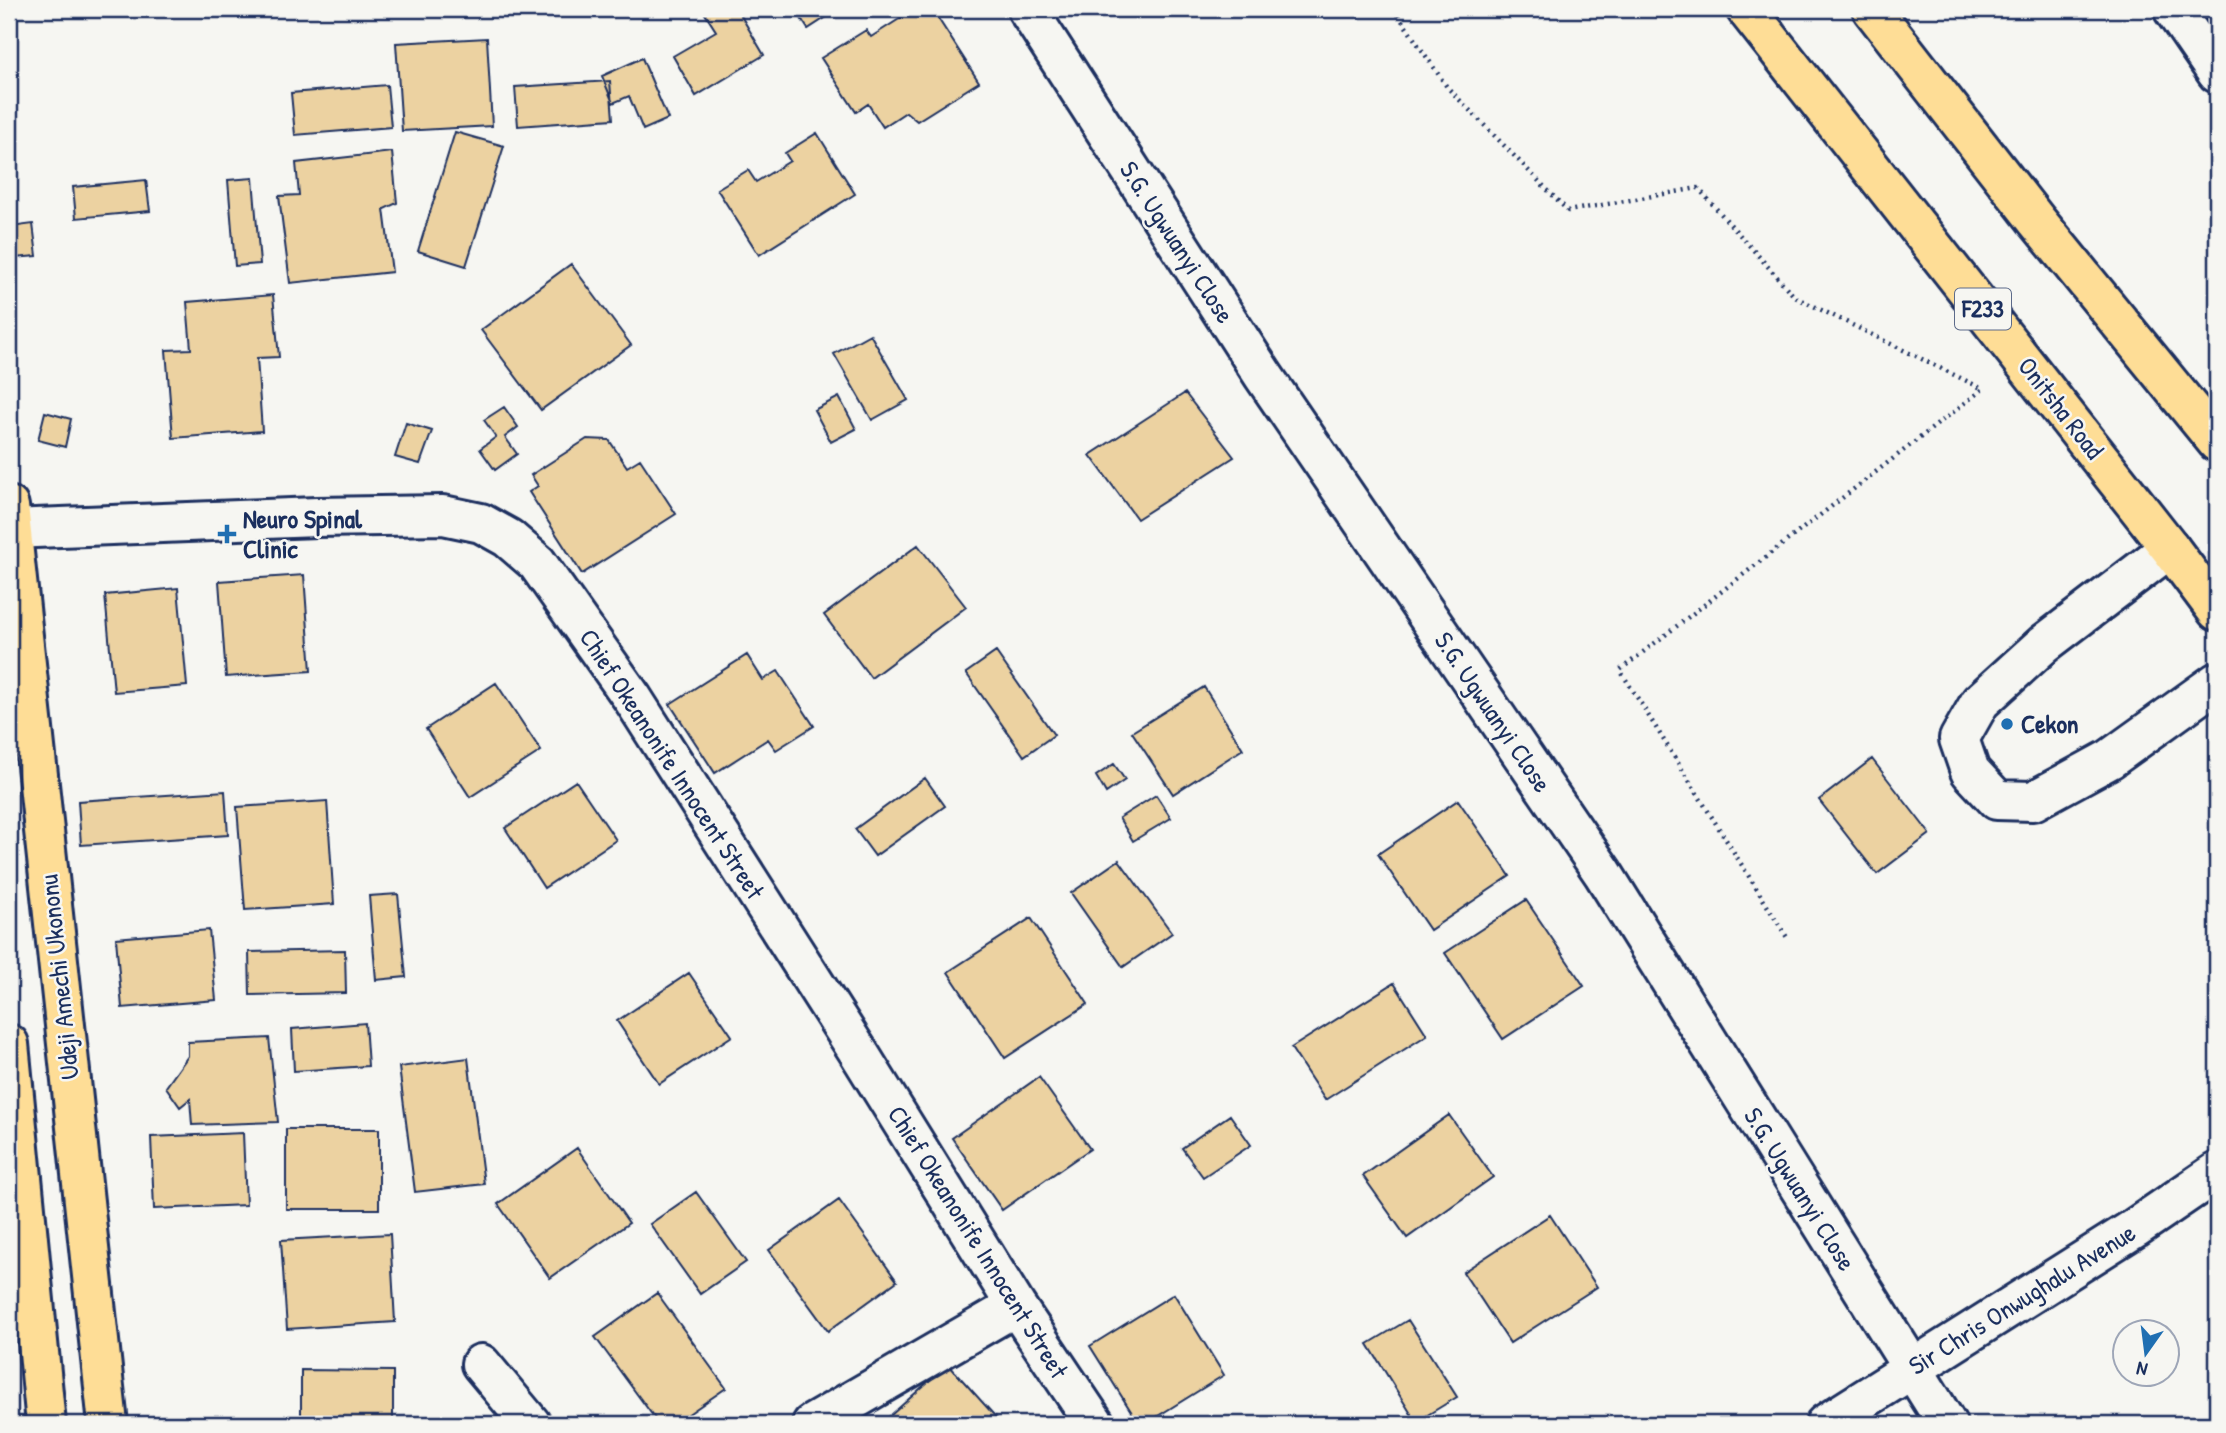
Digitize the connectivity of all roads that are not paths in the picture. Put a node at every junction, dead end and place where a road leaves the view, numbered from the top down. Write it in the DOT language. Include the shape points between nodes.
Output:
graph roads {
  1 [pos="1027,9"];
  2 [pos="1746,9"];
  3 [pos="1872,9"];
  4 [pos="2173,9"];
  5 [pos="2217,73"];
  6 [pos="2217,442"];
  7 [pos="10,517"];
  8 [pos="2170,548"];
  9 [pos="2217,611"];
  10 [pos="2217,682"];
  11 [pos="67,1049"];
  12 [pos="9,1051"];
  13 [pos="79,1156"];
  14 [pos="15,1162"];
  15 [pos="2217,1172"];
  16 [pos="1016,1306"];
  17 [pos="481,1364"];
  18 [pos="1911,1369"];
  19 [pos="46,1424"];
  20 [pos="108,1424"];
  21 [pos="531,1424"];
  22 [pos="812,1424"];
  23 [pos="1095,1424"];
  24 [pos="1825,1424"];
  25 [pos="1947,1424"];
  1 -- 18 [label="street, S.G. Ugwuanyi Close" via="1263,375 1603,873"];
  2 -- 8 [label="main road, Onitsha Road / F233"];
  3 -- 6 [label="main road"];
  4 -- 5 [label="street"];
  7 -- 11 [label="main road, Udeji Amechi Ukononu"];
  7 -- 16 [label="street, Chief Okeanonife Innocent Street" via="443,515 481,523 508,538 537,563 633,699"];
  8 -- 9 [label="main road, Onitsha Road / F233"];
  8 -- 10 [label="street" via="2044,644 1980,702 1959,739 1970,771 1997,800 2033,801 2110,759"];
  11 -- 12 [label="main road"];
  11 -- 13 [label="main road, Udeji Amechi Ukononu"];
  12 -- 14 [label="main road"];
  13 -- 14 [label="main road"];
  13 -- 20 [label="main road, Udeji Amechi Ukononu"];
  14 -- 19 [label="main road"];
  15 -- 18 [label="street, Sir Chris Onwughalu Avenue"];
  16 -- 22 [label="street"];
  16 -- 23 [label="street, Chief Okeanonife Innocent Street"];
  17 -- 21 [label="street"];
  18 -- 24 [label="street, Sir Chris Onwughalu Avenue"];
  18 -- 25 [label="street, S.G. Ugwuanyi Close"];
}
